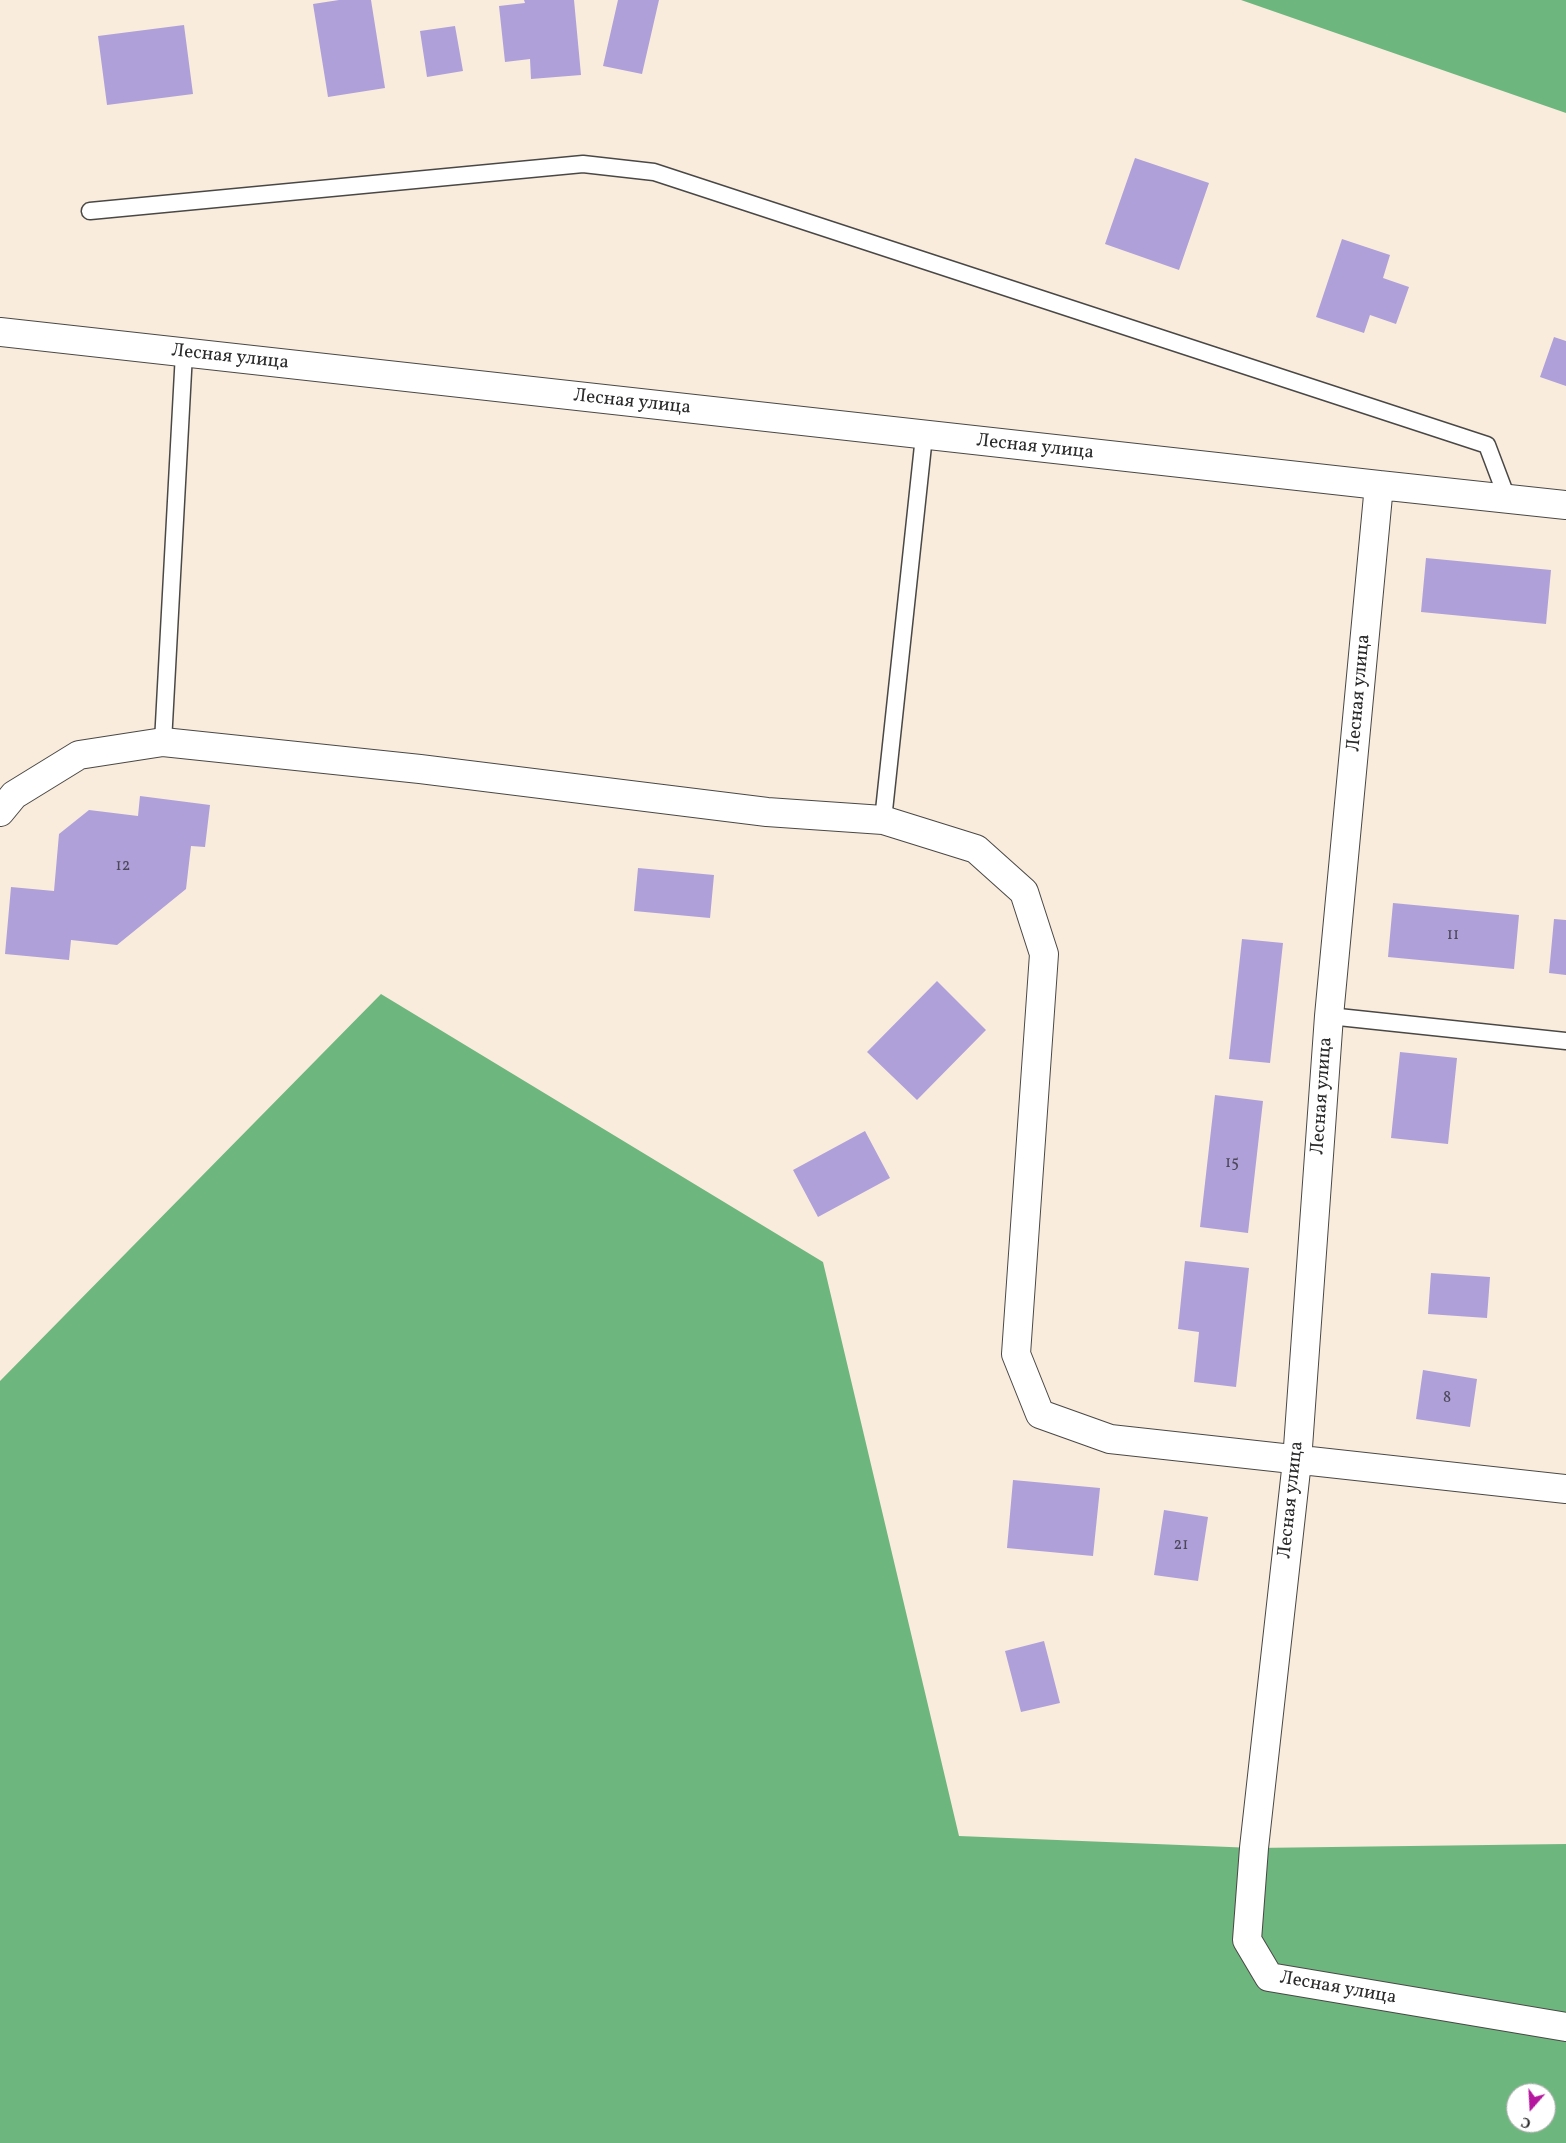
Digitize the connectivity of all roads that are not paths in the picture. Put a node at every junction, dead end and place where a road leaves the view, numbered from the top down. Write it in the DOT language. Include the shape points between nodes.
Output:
graph roads {
  1 [pos="90,211"];
  2 [pos="0,332"];
  3 [pos="184,353"];
  4 [pos="924,436"];
  5 [pos="1379,485"];
  6 [pos="1506,498"];
  7 [pos="1566,505"];
  8 [pos="163,742"];
  9 [pos="0,812"];
  10 [pos="883,820"];
  11 [pos="1329,1016"];
  12 [pos="1566,1041"];
  13 [pos="1297,1461"];
  14 [pos="1566,1489"];
  15 [pos="1566,2027"];
  1 -- 6 [label="lane" via="583,164 654,172 1488,445"];
  2 -- 3 [label="street, Лесная улица"];
  3 -- 4 [label="street, Лесная улица"];
  3 -- 8 [label="lane"];
  4 -- 5 [label="street, Лесная улица"];
  4 -- 10 [label="lane"];
  5 -- 6 [label="street"];
  5 -- 11 [label="street, Лесная улица"];
  6 -- 7 [label="street"];
  8 -- 9 [label="street" via="79,755 14,795"];
  8 -- 10 [label="street" via="420,769 767,812"];
  10 -- 13 [label="street" via="976,849 1024,892 1044,954 1016,1354 1040,1414 1110,1439"];
  11 -- 12 [label="lane"];
  11 -- 13 [label="street, Лесная улица"];
  13 -- 14 [label="street"];
  13 -- 15 [label="street, Лесная улица" via="1254,1848 1247,1940 1269,1977"];
}
